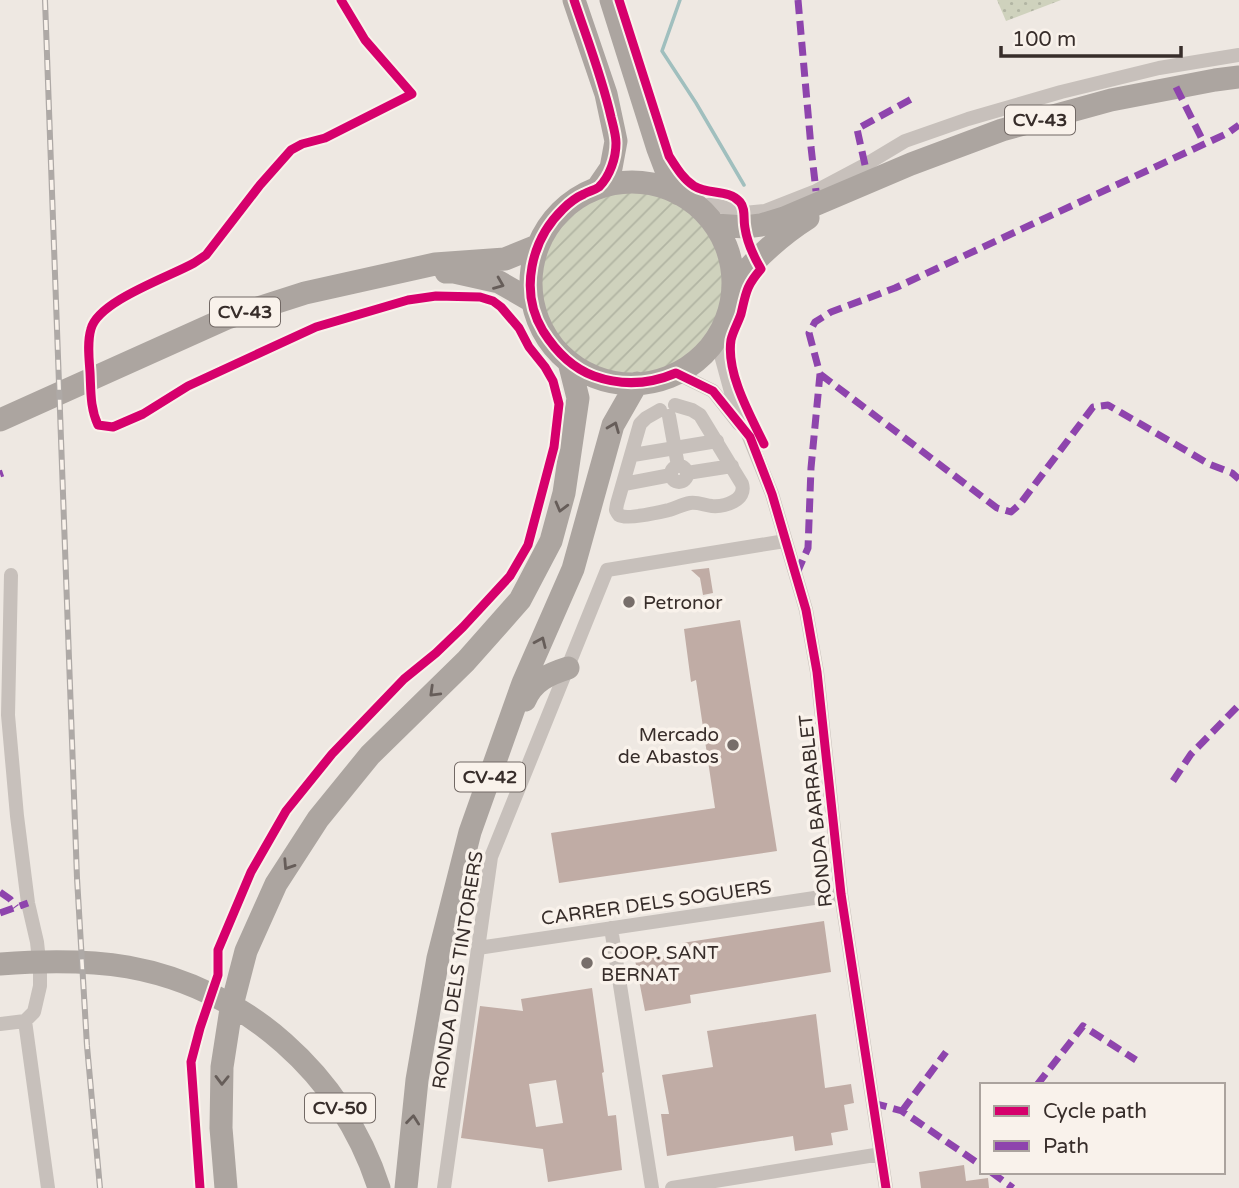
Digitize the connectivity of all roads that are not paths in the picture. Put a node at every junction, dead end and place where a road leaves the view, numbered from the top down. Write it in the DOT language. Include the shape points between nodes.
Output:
graph roads {
  1 [pos="574,0"];
  2 [pos="611,0"];
  3 [pos="1239,55"];
  4 [pos="1239,77"];
  5 [pos="598,187"];
  6 [pos="849,192"];
  7 [pos="679,194"];
  8 [pos="699,207"];
  9 [pos="715,225"];
  10 [pos="537,246"];
  11 [pos="384,275"];
  12 [pos="733,286"];
  13 [pos="532,301"];
  14 [pos="719,333"];
  15 [pos="569,362"];
  16 [pos="676,373"];
  17 [pos="637,383"];
  18 [pos="668,410"];
  19 [pos="0,419"];
  20 [pos="750,437"];
  21 [pos="717,441"];
  22 [pos="675,448"];
  23 [pos="633,455"];
  24 [pos="732,466"];
  25 [pos="679,474"];
  26 [pos="624,484"];
  27 [pos="684,504"];
  28 [pos="785,541"];
  29 [pos="11,575"];
  30 [pos="568,668"];
  31 [pos="470,832"];
  32 [pos="841,894"];
  33 [pos="611,928"];
  34 [pos="478,948"];
  35 [pos="5,963"];
  36 [pos="25,1021"];
  37 [pos="0,1024"];
  38 [pos="881,1154"];
  39 [pos="48,1188"];
  40 [pos="226,1188"];
  41 [pos="379,1188"];
  42 [pos="406,1188"];
  43 [pos="444,1188"];
  44 [pos="652,1188"];
  45 [pos="672,1188"];
  46 [pos="886,1188"];
  1 -- 5 [label="main road" via="606,94 616,141 611,168"];
  2 -- 7 [label="main road" via="658,149"];
  3 -- 8 [label="street" via="1159,68 968,120 905,141 816,191 765,211 744,213 712,204"];
  4 -- 6 [label="main road, CV-43" via="1111,100 1002,130"];
  5 -- 7 [label="main road, CV-43" via="639,182"];
  5 -- 10 [label="main road, CV-43" via="565,206"];
  6 -- 9 [label="main road, CV-43" via="761,225"];
  6 -- 12 [label="main road, CV-43" via="770,245"];
  7 -- 8 [label="main road, CV-43"];
  8 -- 9 [label="main road, CV-43"];
  9 -- 12 [label="main road, CV-43" via="729,254"];
  10 -- 11 [label="main road, CV-43" via="505,259 435,264"];
  10 -- 13 [label="main road, CV-43" via="531,273"];
  11 -- 13 [label="main road, CV-43, one-way" via="454,272 499,282"];
  11 -- 19 [label="main road, CV-43" via="305,293 227,318"];
  12 -- 14 [label="main road, CV-43"];
  13 -- 15 [label="main road, CV-43" via="539,324"];
  14 -- 16 [label="main road, CV-43" via="701,356"];
  14 -- 20 [label="street, RONDA BARRABLET" via="731,392"];
  15 -- 17 [label="main road, CV-43" via="590,375"];
  15 -- 40 [label="main road, one-way" via="578,398 564,493 551,541 520,600 466,662 370,755 318,819 276,884 246,951 222,1067"];
  16 -- 17 [label="main road, CV-43"];
  16 -- 20 [label="street" via="713,391"];
  31 -- 17 [label="main road, CV-42, one-way" via="523,684 573,569 613,425"];
  18 -- 21 [label="street" via="692,410 700,415"];
  18 -- 22 [label="street"];
  18 -- 23 [label="street" via="640,424"];
  20 -- 28 [label="street, RONDA BARRABLET"];
  21 -- 22 [label="street"];
  21 -- 24 [label="street"];
  22 -- 23 [label="street"];
  22 -- 25 [label="street"];
  23 -- 26 [label="street"];
  24 -- 25 [label="street"];
  24 -- 27 [label="street" via="744,489 742,496 724,505"];
  25 -- 26 [label="street"];
  25 -- 27 [label="street"];
  26 -- 27 [label="street" via="616,510 620,515 654,513"];
  28 -- 30 [label="street, RONDA DELS TINTORERS" via="607,570"];
  28 -- 32 [label="street, RONDA BARRABLET" via="806,610 817,672"];
  29 -- 36 [label="street" via="8,715 17,817 40,970 34,1012"];
  30 -- 31 [label="main road" via="545,676 529,690"];
  30 -- 34 [label="street, RONDA DELS TINTORERS" via="491,857"];
  42 -- 31 [label="main road, CV-42, one-way" via="417,1080 438,958"];
  32 -- 33 [label="street, CARRER DELS SOGUERS"];
  32 -- 38 [label="street, RONDA BARRABLET"];
  33 -- 34 [label="street, CARRER DELS SOGUERS"];
  33 -- 44 [label="street"];
  34 -- 43 [label="street, RONDA DELS TINTORERS"];
  35 -- 41 [label="main road, CV-50" via="112,965 166,976 226,1002 281,1040 324,1084 350,1122"];
  36 -- 37 [label="street"];
  36 -- 39 [label="street"];
  38 -- 45 [label="street"];
  38 -- 46 [label="street, RONDA BARRABLET"];
}
